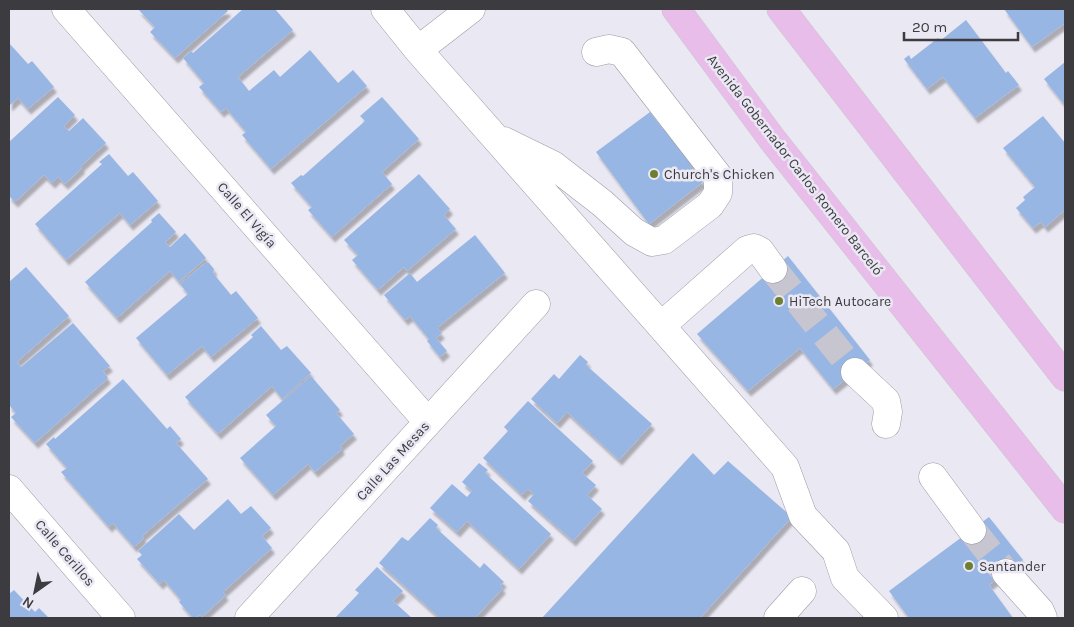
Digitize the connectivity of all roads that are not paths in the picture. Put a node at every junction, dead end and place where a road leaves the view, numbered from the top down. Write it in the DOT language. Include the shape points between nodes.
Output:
graph roads {
  1 [pos="66,9"];
  2 [pos="385,9"];
  3 [pos="471,9"];
  4 [pos="676,9"];
  5 [pos="781,9"];
  6 [pos="418,50"];
  7 [pos="596,52"];
  8 [pos="493,136"];
  9 [pos="773,269"];
  10 [pos="536,304"];
  11 [pos="661,326"];
  12 [pos="855,372"];
  13 [pos="1065,377"];
  14 [pos="428,422"];
  15 [pos="886,424"];
  16 [pos="933,477"];
  17 [pos="9,489"];
  18 [pos="1065,509"];
  19 [pos="972,530"];
  20 [pos="1006,573"];
  21 [pos="802,591"];
  22 [pos="121,618"];
  23 [pos="249,618"];
  24 [pos="778,618"];
  25 [pos="884,618"];
  26 [pos="1044,618"];
  1 -- 14 [label="street, Calle El Vigía"];
  2 -- 6 [label="street"];
  3 -- 6 [label="street"];
  4 -- 18 [label="main road, Avenida Gobernador Carlos Romero Barceló" via="778,146"];
  5 -- 13 [label="main road"];
  6 -- 8 [label="street"];
  7 -- 8 [label="street" via="609,49 622,52 718,176 718,193 710,205 664,240 652,242 634,232 553,165"];
  8 -- 11 [label="street"];
  9 -- 11 [label="street" via="760,251 754,248 747,250"];
  10 -- 14 [label="street, Calle Las Mesas"];
  11 -- 25 [label="street" via="785,468 803,516 836,551 846,578"];
  12 -- 15 [label="street" via="886,401"];
  14 -- 23 [label="street, Calle Las Mesas"];
  16 -- 19 [label="street"];
  17 -- 22 [label="street, Calle Cerillos"];
  20 -- 26 [label="street"];
  21 -- 24 [label="street"];
}
